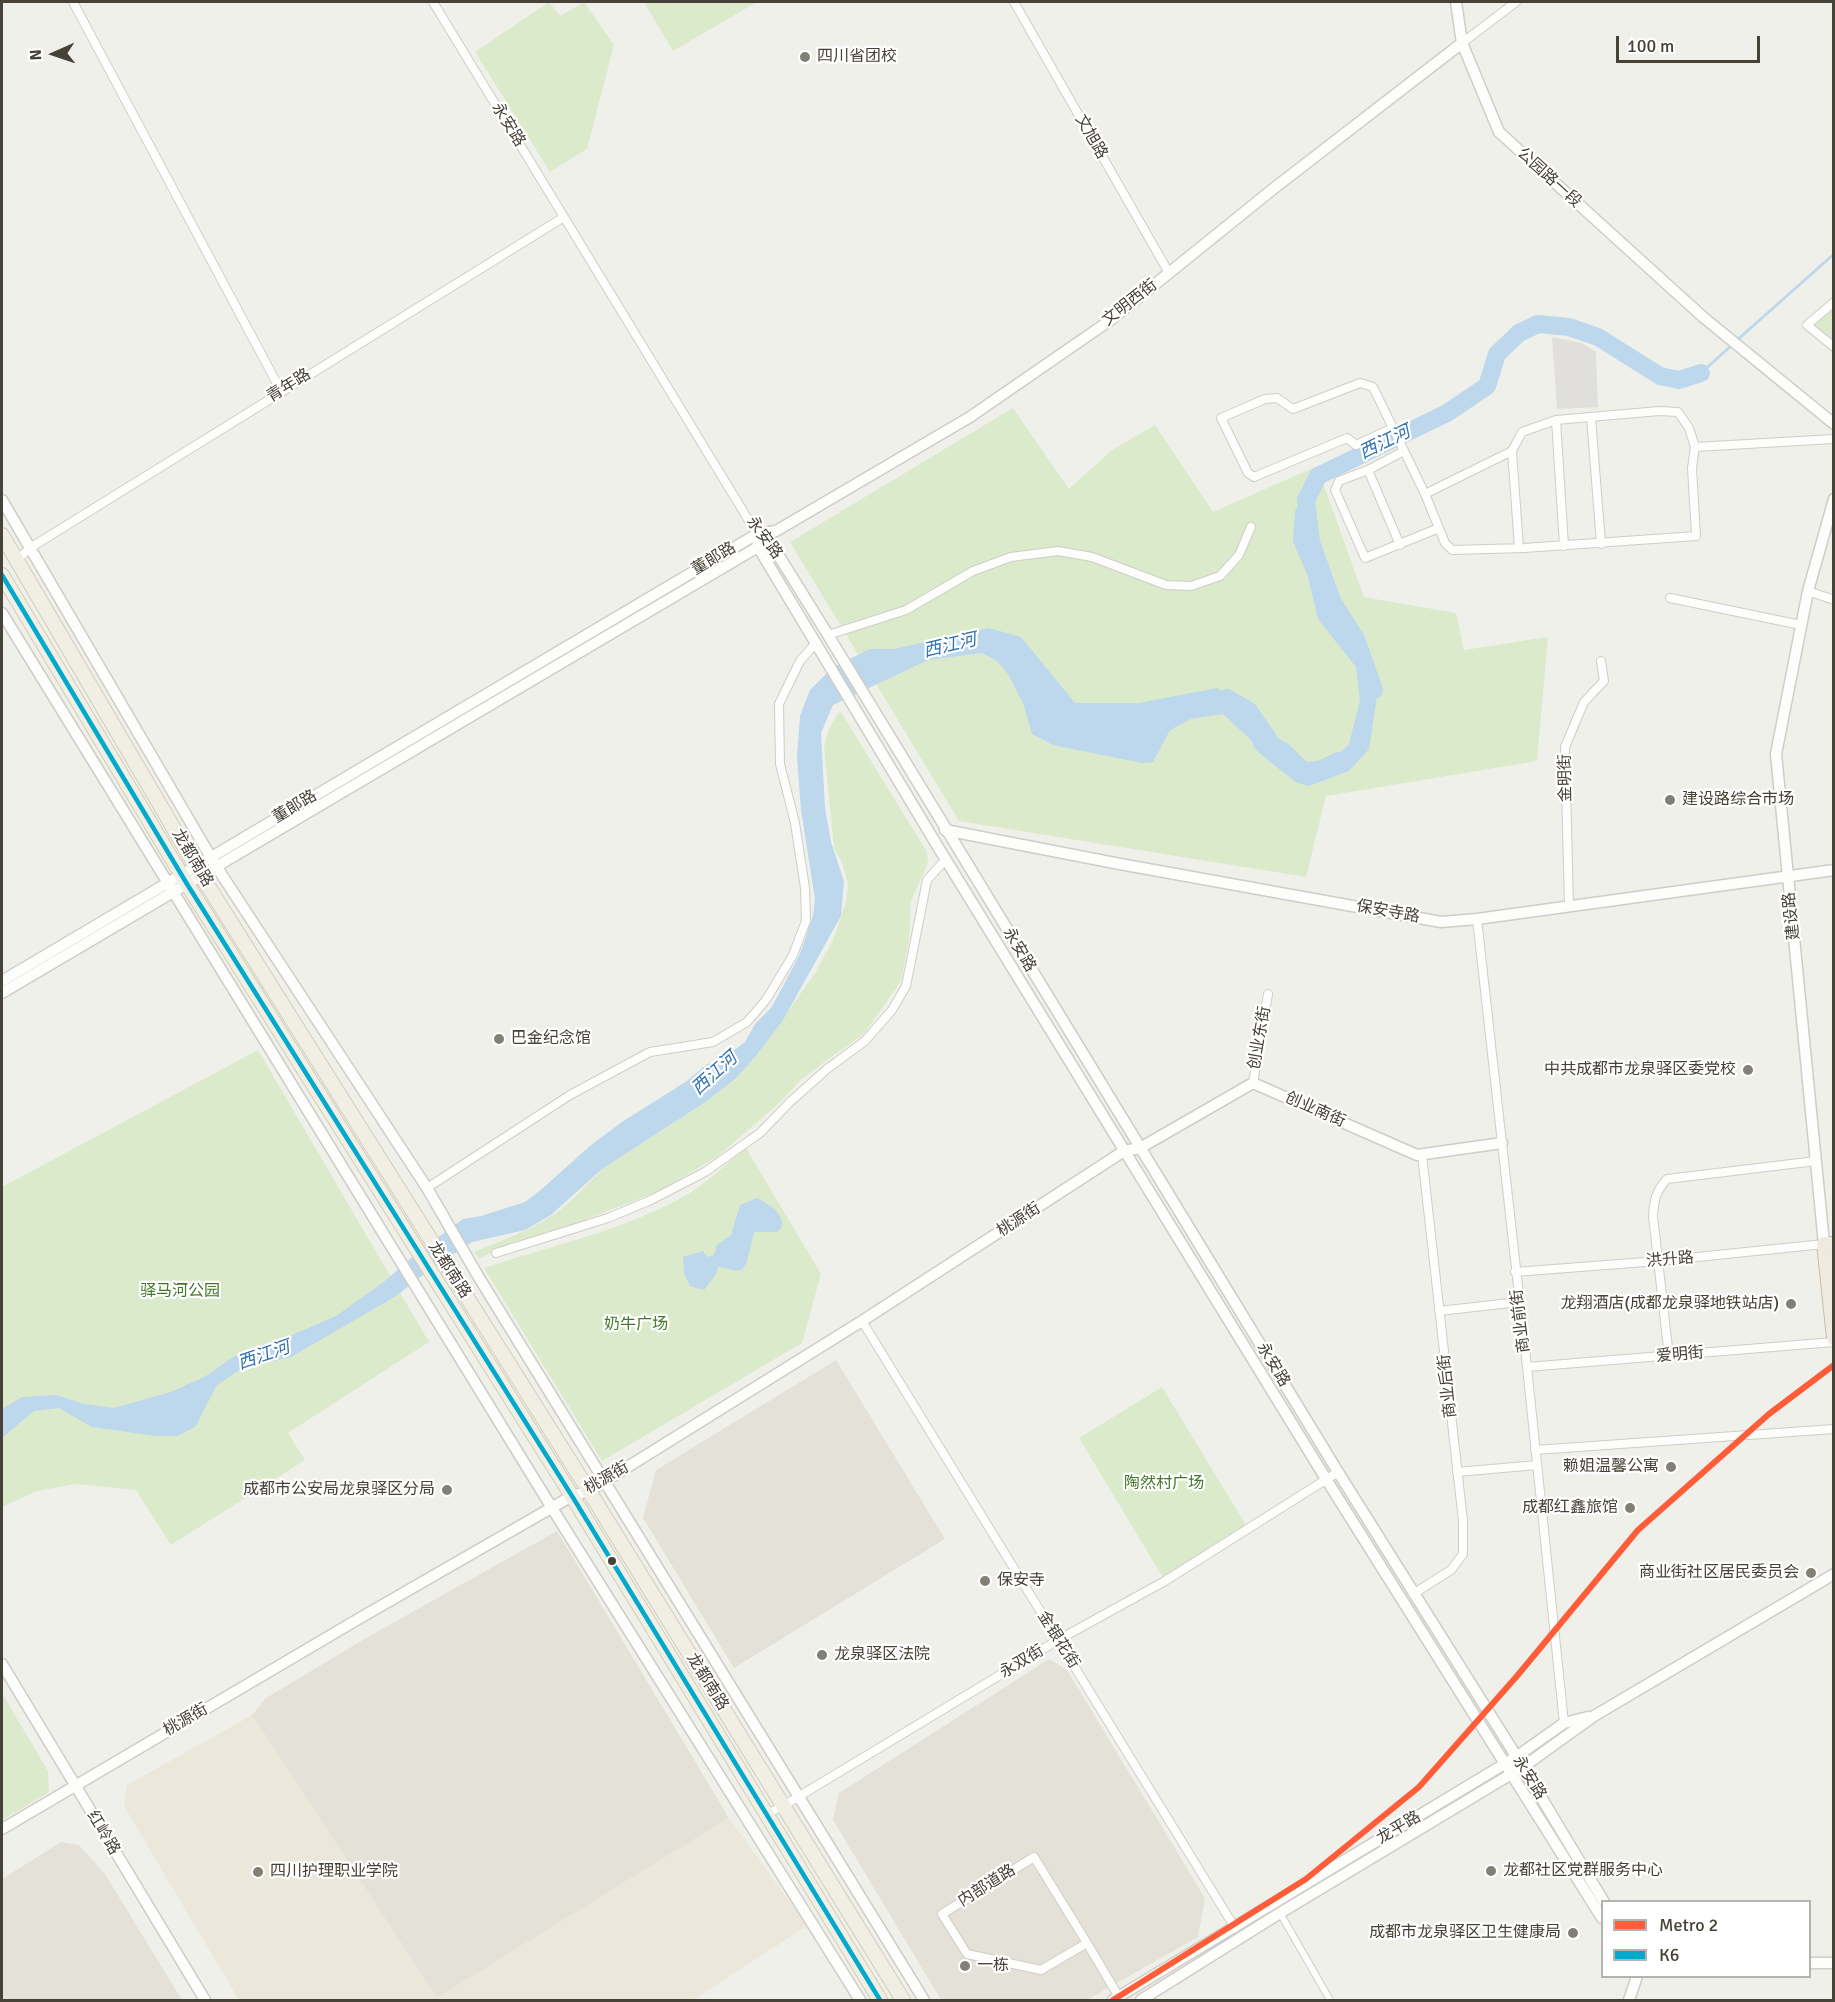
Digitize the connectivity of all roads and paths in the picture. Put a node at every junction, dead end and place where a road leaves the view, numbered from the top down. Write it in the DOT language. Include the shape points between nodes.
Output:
graph roads {
  1 [pos="73,2"];
  2 [pos="433,2"];
  3 [pos="1014,2"];
  4 [pos="1456,2"];
  5 [pos="1516,2"];
  6 [pos="1462,43"];
  7 [pos="564,217"];
  8 [pos="1169,273"];
  9 [pos="1833,302"];
  10 [pos="1833,347"];
  11 [pos="281,391"];
  12 [pos="1591,417"];
  13 [pos="1556,420"];
  14 [pos="1833,424"];
  15 [pos="1394,430"];
  16 [pos="1833,439"];
  17 [pos="1402,447"];
  18 [pos="1695,447"];
  19 [pos="1512,451"];
  20 [pos="1368,470"];
  21 [pos="1425,494"];
  22 [pos="1833,499"];
  23 [pos="2,500"];
  24 [pos="1251,527"];
  25 [pos="1439,528"];
  26 [pos="776,531"];
  27 [pos="758,534"];
  28 [pos="2,535"];
  29 [pos="769,540"];
  30 [pos="1601,544"];
  31 [pos="1400,545"];
  32 [pos="1564,546"];
  33 [pos="758,547"];
  34 [pos="30,548"];
  35 [pos="1519,548"];
  36 [pos="17,560"];
  37 [pos="2,575"];
  38 [pos="1808,591"];
  39 [pos="1670,598"];
  40 [pos="1833,600"];
  41 [pos="2,614"];
  42 [pos="1801,626"];
  43 [pos="828,635"];
  44 [pos="815,644"];
  45 [pos="1601,661"];
  46 [pos="945,830"];
  47 [pos="946,859"];
  48 [pos="213,862"];
  49 [pos="199,870"];
  50 [pos="1833,870"];
  51 [pos="1788,876"];
  52 [pos="184,879"];
  53 [pos="171,888"];
  54 [pos="1569,906"];
  55 [pos="1477,919"];
  56 [pos="2,981"];
  57 [pos="2,993"];
  58 [pos="1268,994"];
  59 [pos="1253,1083"];
  60 [pos="1502,1143"];
  61 [pos="1140,1148"];
  62 [pos="1124,1151"];
  63 [pos="1422,1155"];
  64 [pos="1816,1161"];
  65 [pos="427,1188"];
  66 [pos="1829,1244"];
  67 [pos="495,1253"];
  68 [pos="1658,1261"];
  69 [pos="1515,1272"];
  70 [pos="1519,1302"];
  71 [pos="1439,1311"];
  72 [pos="862,1321"];
  73 [pos="1833,1340"];
  74 [pos="1669,1357"];
  75 [pos="1527,1367"];
  76 [pos="1833,1429"];
  77 [pos="1535,1450"];
  78 [pos="1537,1465"];
  79 [pos="1338,1472"];
  80 [pos="1457,1472"];
  81 [pos="1326,1479"];
  82 [pos="605,1481"];
  83 [pos="589,1491"];
  84 [pos="572,1496"];
  85 [pos="552,1508"];
  86 [pos="1833,1574"];
  87 [pos="1413,1594"];
  88 [pos="1058,1640"];
  89 [pos="2,1664"];
  90 [pos="1594,1716"];
  91 [pos="1564,1723"];
  92 [pos="1519,1762"];
  93 [pos="1508,1768"];
  94 [pos="74,1786"];
  95 [pos="798,1797"];
  96 [pos="783,1806"];
  97 [pos="767,1814"];
  98 [pos="2,1829"];
  99 [pos="1603,1900"];
  100 [pos="1280,1913"];
  101 [pos="1601,1916"];
  102 [pos="1235,1928"];
  103 [pos="1087,1943"];
  104 [pos="1811,1963"];
  105 [pos="1833,1963"];
  106 [pos="1637,1978"];
  107 [pos="1116,1999"];
  108 [pos="205,2001"];
  109 [pos="860,2001"];
  110 [pos="880,2001"];
  111 [pos="903,2001"];
  112 [pos="924,2001"];
  113 [pos="1141,2001"];
  114 [pos="1330,2001"];
  115 [pos="1629,2001"];
  1 -- 11 [label="street"];
  2 -- 7 [label="street, 永安路"];
  3 -- 8 [label="street, 文旭路"];
  4 -- 6 [label="street, 公园路一段"];
  5 -- 6 [label="street"];
  6 -- 8 [label="street, 文明西街"];
  6 -- 14 [label="street, 公园路一段" via="1499,132 1703,317"];
  7 -- 11 [label="street, 青年路"];
  7 -- 27 [label="street, 永安路"];
  8 -- 26 [label="street, 文明西街" via="1112,319 970,417"];
  9 -- 10 [label="street" via="1807,325"];
  11 -- 34 [label="street, 青年路"];
  12 -- 13 [label="street"];
  12 -- 18 [label="street" via="1678,412"];
  12 -- 30 [label="street"];
  13 -- 19 [label="street" via="1522,432"];
  13 -- 32 [label="street"];
  15 -- 15 [label="street" via="1373,387 1360,383 1293,409 1277,398 1264,399 1221,418 1248,473 1254,477 1347,438 1356,445"];
  15 -- 17 [label="street"];
  16 -- 18 [label="street"];
  17 -- 20 [label="street"];
  17 -- 21 [label="street"];
  18 -- 30 [label="street" via="1692,468 1696,536"];
  19 -- 21 [label="street"];
  19 -- 35 [label="street"];
  20 -- 31 [label="street"];
  20 -- 31 [label="street" via="1339,481 1335,490 1365,558"];
  21 -- 25 [label="street"];
  22 -- 38 [label="street, 建设路"];
  23 -- 34 [label="street"];
  24 -- 43 [label="street" via="1239,555 1220,576 1191,586 1166,585 1092,557 1058,551 1011,557 973,571 906,610"];
  25 -- 31 [label="street"];
  25 -- 35 [label="street" via="1452,550"];
  26 -- 27 [label="street, 董郞路"];
  26 -- 29 [label="street, 董郞路"];
  27 -- 29 [label="street, 永安路"];
  27 -- 33 [label="street"];
  27 -- 48 [label="street, 董郞路"];
  28 -- 36 [label="main road, 龙都南路"];
  29 -- 33 [label="street, 董郞路"];
  29 -- 43 [label="street, 永安路"];
  30 -- 32 [label="street"];
  32 -- 35 [label="street"];
  33 -- 44 [label="street"];
  33 -- 48 [label="street, 董郞路"];
  34 -- 36 [label="street, 青年路"];
  34 -- 48 [label="street"];
  36 -- 49 [label="main road, 龙都南路"];
  37 -- 52 [label="main road, 龙都南路"];
  38 -- 40 [label="street"];
  38 -- 42 [label="street, 建设路"];
  39 -- 42 [label="street"];
  41 -- 53 [label="street"];
  42 -- 51 [label="street, 建设路" via="1776,754"];
  43 -- 46 [label="street, 永安路"];
  44 -- 47 [label="street"];
  44 -- 65 [label="street" via="800,661 779,704 780,764 805,888 806,921 793,955 766,1000 747,1022 714,1042 650,1052 570,1095"];
  45 -- 54 [label="street, 金明街" via="1604,681 1584,702 1564,747"];
  46 -- 55 [label="street, 保安寺路" via="1441,922"];
  46 -- 61 [label="street, 永安路"];
  47 -- 62 [label="street"];
  47 -- 67 [label="street" via="927,880 906,986 892,1010 865,1041 820,1075 760,1133 705,1172 651,1200 608,1218"];
  48 -- 49 [label="street, 董郞路"];
  48 -- 65 [label="street"];
  49 -- 52 [label="street, 董郞路"];
  49 -- 83 [label="main road, 龙都南路"];
  50 -- 51 [label="street, 保安寺路"];
  51 -- 54 [label="street, 保安寺路"];
  51 -- 64 [label="street, 建设路"];
  52 -- 53 [label="street, 董郞路"];
  52 -- 84 [label="main road, 龙都南路"];
  53 -- 56 [label="street, 董郞路"];
  53 -- 57 [label="street, 董郞路"];
  53 -- 85 [label="street"];
  54 -- 55 [label="street, 保安寺路"];
  55 -- 60 [label="street, 商业前街"];
  58 -- 59 [label="street, 创业东街"];
  59 -- 61 [label="street"];
  59 -- 63 [label="street, 创业南街"];
  60 -- 63 [label="street, 创业南街"];
  60 -- 69 [label="street, 商业前街"];
  61 -- 62 [label="street, 桃源街"];
  61 -- 79 [label="street, 永安路"];
  62 -- 72 [label="street, 桃源街"];
  62 -- 81 [label="street"];
  63 -- 71 [label="street, 商业后街"];
  64 -- 66 [label="street, 建设路"];
  64 -- 68 [label="street" via="1667,1179 1654,1200"];
  65 -- 82 [label="street"];
  66 -- 68 [label="street, 洪升路"];
  66 -- 73 [label="highway, 建设路"];
  68 -- 69 [label="street, 洪升路"];
  68 -- 74 [label="street"];
  69 -- 70 [label="street, 商业前街"];
  70 -- 71 [label="street"];
  70 -- 75 [label="street, 商业前街"];
  71 -- 80 [label="street, 商业后街"];
  72 -- 82 [label="street, 桃源街"];
  72 -- 88 [label="street, 金银花街"];
  73 -- 74 [label="street, 爱明街"];
  74 -- 75 [label="street, 爱明街"];
  75 -- 77 [label="street, 商业前街"];
  76 -- 77 [label="street"];
  77 -- 78 [label="street, 商业前街"];
  78 -- 80 [label="street"];
  78 -- 91 [label="street, 商业前街"];
  79 -- 81 [label="street, 永双街"];
  79 -- 87 [label="street, 永安路"];
  80 -- 87 [label="street, 商业后街" via="1463,1554 1451,1570"];
  81 -- 88 [label="street, 永双街" via="1165,1581"];
  81 -- 93 [label="street"];
  82 -- 83 [label="street, 桃源街"];
  82 -- 95 [label="street"];
  83 -- 84 [label="street, 桃源街"];
  83 -- 96 [label="main road, 龙都南路"];
  84 -- 85 [label="street, 桃源街"];
  84 -- 97 [label="main road, 龙都南路"];
  85 -- 94 [label="street, 桃源街"];
  85 -- 109 [label="street"];
  86 -- 90 [label="street, 龙平路"];
  87 -- 92 [label="street, 永安路"];
  88 -- 95 [label="street, 永双街"];
  88 -- 102 [label="street, 金银花街"];
  89 -- 94 [label="street, 红岭路"];
  90 -- 91 [label="street, 龙平路"];
  90 -- 92 [label="street, 龙平路"];
  91 -- 92 [label="street, 龙平路"];
  92 -- 93 [label="street, 龙平路"];
  92 -- 99 [label="street, 永安路"];
  93 -- 100 [label="street, 龙平路"];
  93 -- 101 [label="street"];
  93 -- 102 [label="street, 龙平路"];
  94 -- 98 [label="street, 桃源街"];
  94 -- 108 [label="street, 红岭路"];
  95 -- 96 [label="street, 永双街"];
  95 -- 112 [label="street"];
  96 -- 97 [label="street, 永双街"];
  96 -- 111 [label="main road, 龙都南路"];
  97 -- 110 [label="main road, 龙都南路"];
  100 -- 113 [label="street, 龙平路"];
  100 -- 114 [label="street"];
  102 -- 107 [label="street, 龙平路"];
  103 -- 103 [label="street, 内部道路" via="1034,1857 942,1914 967,1954 1041,1970"];
  103 -- 107 [label="street, 内部道路"];
  104 -- 105 [label="street"];
  106 -- 115 [label="street"];
}
